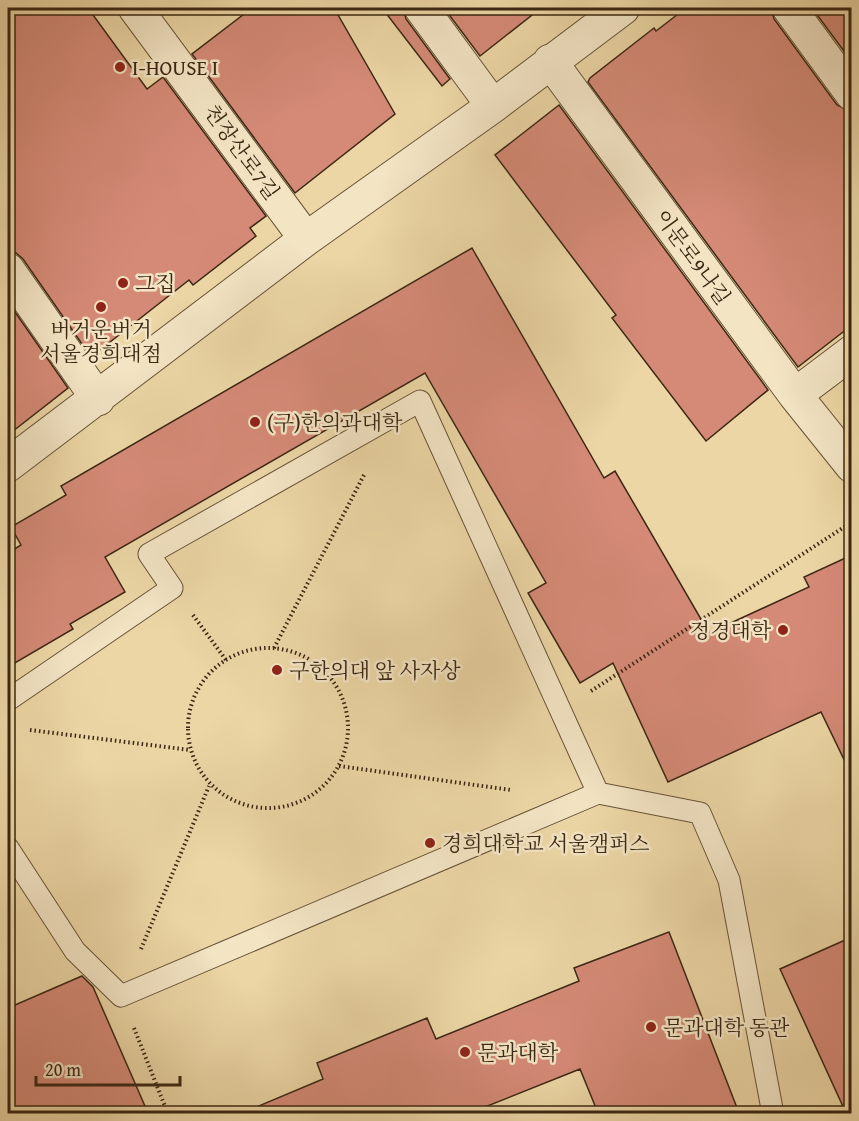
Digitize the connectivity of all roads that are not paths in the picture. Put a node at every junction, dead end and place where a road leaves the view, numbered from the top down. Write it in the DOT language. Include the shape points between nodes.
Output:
graph roads {
  1 [pos="135,8"];
  2 [pos="421,8"];
  3 [pos="623,8"];
  4 [pos="789,8"];
  5 [pos="550,61"];
  6 [pos="852,94"];
  7 [pos="494,106"];
  8 [pos="306,239"];
  9 [pos="8,270"];
  10 [pos="852,352"];
  11 [pos="795,395"];
  12 [pos="98,399"];
  13 [pos="8,465"];
  14 [pos="852,466"];
  15 [pos="8,700"];
  16 [pos="598,793"];
  17 [pos="8,848"];
  18 [pos="773,1113"];
  1 -- 8 [label="street, 천장산로7길"];
  2 -- 7 [label="street"];
  3 -- 5 [label="street"];
  4 -- 6 [label="street"];
  5 -- 7 [label="street"];
  5 -- 11 [label="street, 이문로9나길"];
  7 -- 8 [label="street"];
  8 -- 12 [label="street"];
  9 -- 12 [label="street"];
  10 -- 11 [label="street"];
  11 -- 14 [label="street, 이문로9나길"];
  12 -- 13 [label="street"];
  15 -- 16 [label="lane" via="172,588 149,554 420,401"];
  16 -- 17 [label="lane" via="121,996 75,951"];
  16 -- 18 [label="lane" via="700,813 729,880"];
}
